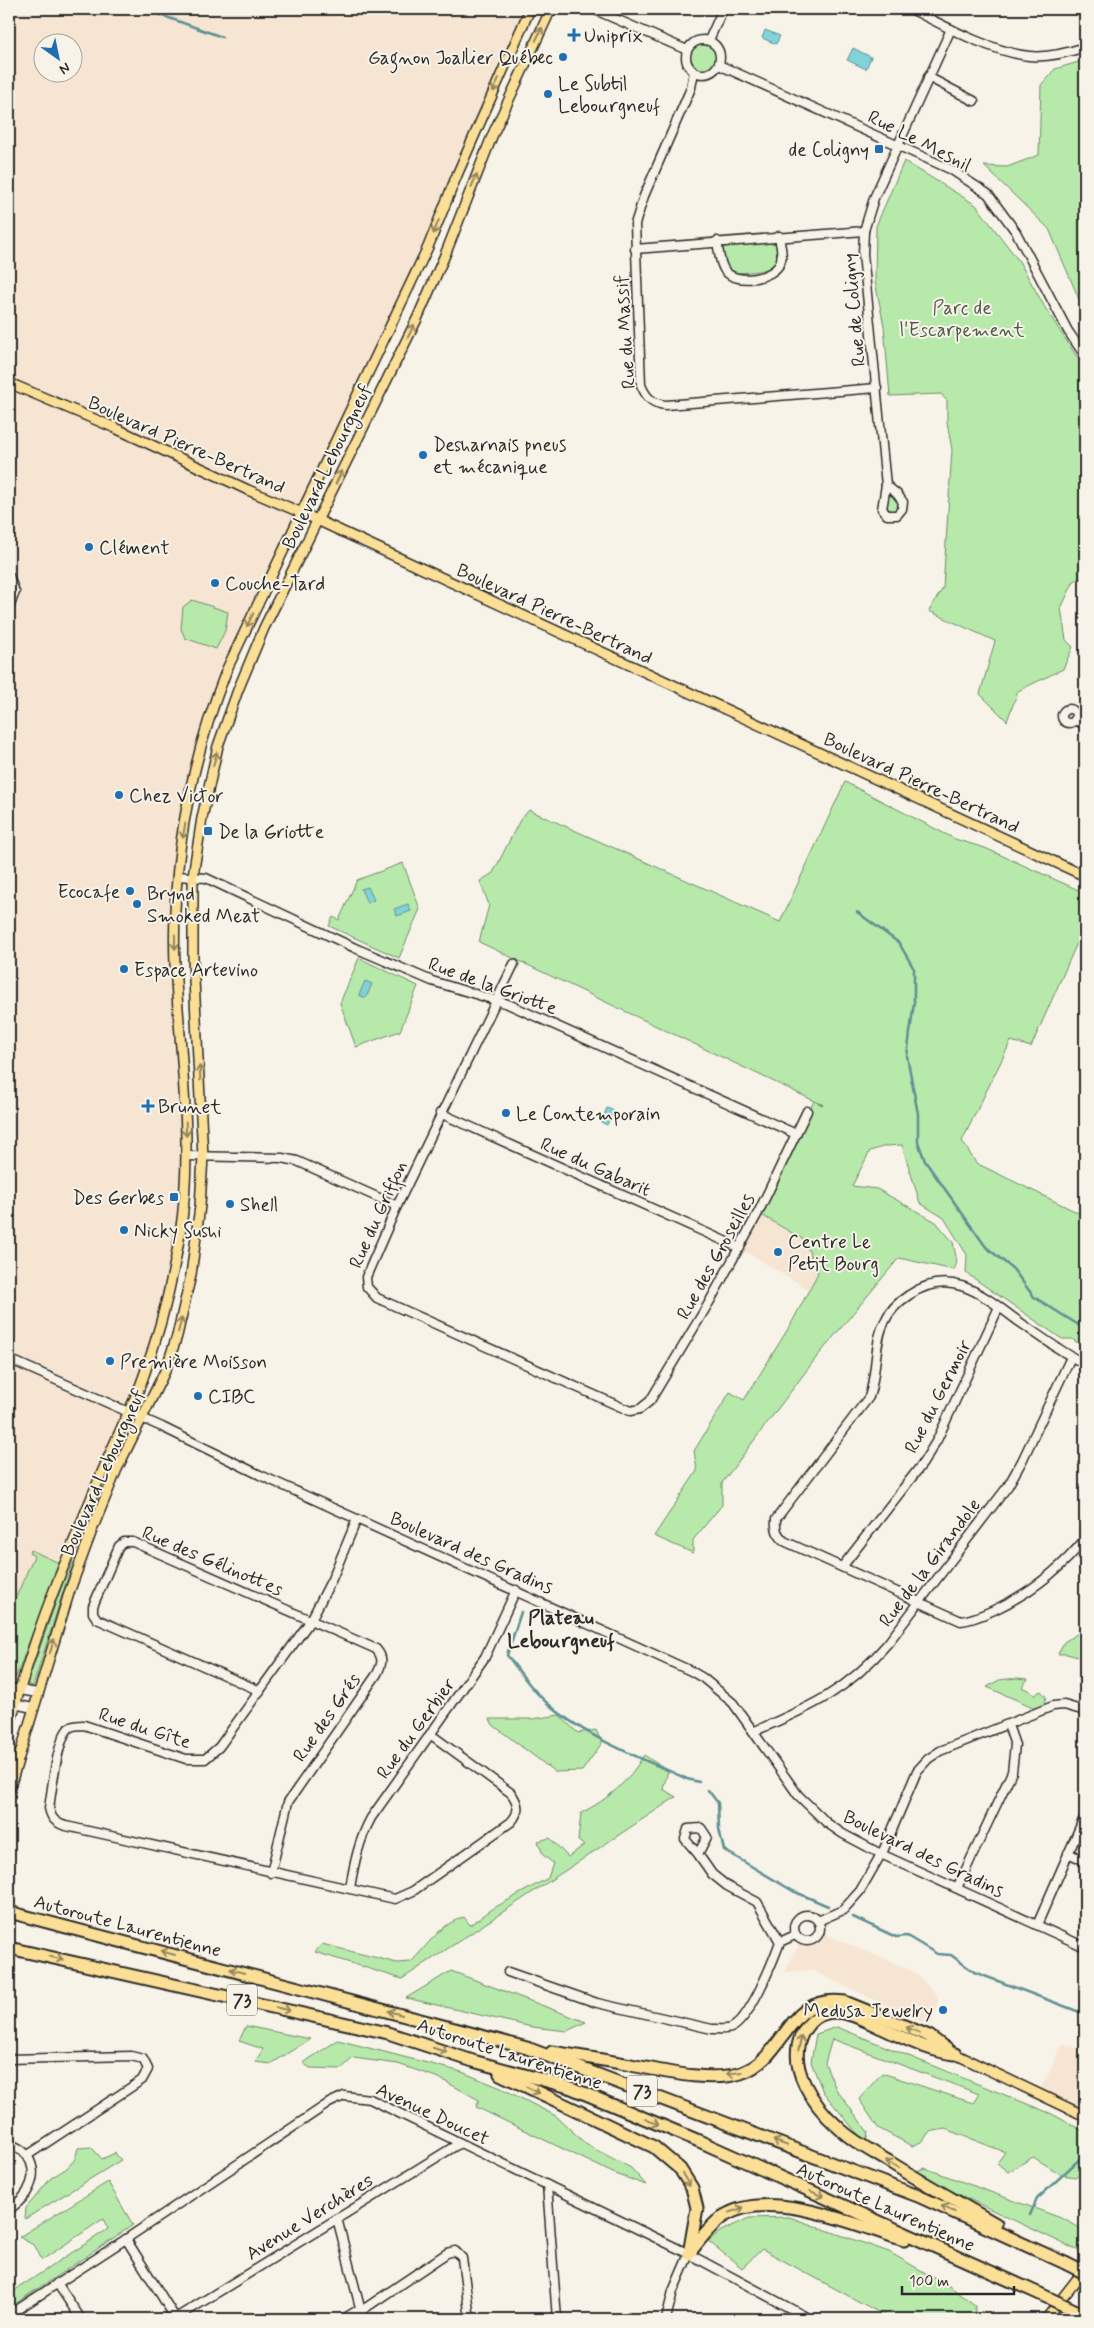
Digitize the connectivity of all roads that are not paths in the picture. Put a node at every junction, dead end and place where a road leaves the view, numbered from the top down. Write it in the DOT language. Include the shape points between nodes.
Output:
graph roads {
  1 [pos="530,9"];
  2 [pos="551,9"];
  3 [pos="593,9"];
  4 [pos="724,9"];
  5 [pos="911,9"];
  6 [pos="951,29"];
  7 [pos="709,40"];
  8 [pos="1085,47"];
  9 [pos="687,50"];
  10 [pos="718,65"];
  11 [pos="694,72"];
  12 [pos="928,77"];
  13 [pos="974,101"];
  14 [pos="897,144"];
  15 [pos="864,231"];
  16 [pos="779,236"];
  17 [pos="718,241"];
  18 [pos="635,249"];
  19 [pos="1085,356"];
  20 [pos="9,383"];
  21 [pos="877,388"];
  22 [pos="886,485"];
  23 [pos="302,513"];
  24 [pos="318,521"];
  25 [pos="9,576"];
  26 [pos="9,608"];
  27 [pos="1075,720"];
  28 [pos="1085,725"];
  29 [pos="177,876"];
  30 [pos="193,876"];
  31 [pos="1085,876"];
  32 [pos="514,964"];
  33 [pos="496,1000"];
  34 [pos="807,1111"];
  35 [pos="440,1113"];
  36 [pos="796,1134"];
  37 [pos="186,1156"];
  38 [pos="203,1157"];
  39 [pos="396,1206"];
  40 [pos="740,1248"];
  41 [pos="999,1307"];
  42 [pos="1071,1357"];
  43 [pos="9,1359"];
  44 [pos="1085,1364"];
  45 [pos="640,1409"];
  46 [pos="129,1412"];
  47 [pos="142,1419"];
  48 [pos="358,1519"];
  49 [pos="1085,1539"];
  50 [pos="842,1567"];
  51 [pos="516,1590"];
  52 [pos="919,1602"];
  53 [pos="311,1620"];
  54 [pos="9,1688"];
  55 [pos="19,1689"];
  56 [pos="260,1692"];
  57 [pos="37,1693"];
  58 [pos="12,1703"];
  59 [pos="33,1708"];
  60 [pos="1085,1710"];
  61 [pos="1008,1725"];
  62 [pos="9,1728"];
  63 [pos="754,1731"];
  64 [pos="430,1734"];
  65 [pos="9,1790"];
  66 [pos="1083,1820"];
  67 [pos="1068,1853"];
  68 [pos="698,1854"];
  69 [pos="881,1854"];
  70 [pos="1085,1860"];
  71 [pos="271,1873"];
  72 [pos="350,1888"];
  73 [pos="957,1888"];
  74 [pos="9,1905"];
  75 [pos="9,1912"];
  76 [pos="44,1920"];
  77 [pos="818,1921"];
  78 [pos="1037,1925"];
  79 [pos="795,1935"];
  80 [pos="780,1942"];
  81 [pos="1085,1947"];
  82 [pos="9,1948"];
  83 [pos="508,1972"];
  84 [pos="527,2048"];
  85 [pos="955,2054"];
  86 [pos="9,2059"];
  87 [pos="473,2061"];
  88 [pos="1085,2116"];
  89 [pos="460,2143"];
  90 [pos="9,2144"];
  91 [pos="28,2155"];
  92 [pos="547,2185"];
  93 [pos="9,2210"];
  94 [pos="337,2218"];
  95 [pos="126,2239"];
  96 [pos="689,2254"];
  97 [pos="952,2254"];
  98 [pos="1060,2261"];
  99 [pos="1085,2269"];
  100 [pos="1085,2273"];
  101 [pos="57,2283"];
  102 [pos="361,2313"];
  103 [pos="1085,2314"];
  104 [pos="9,2315"];
  105 [pos="80,2319"];
  106 [pos="176,2319"];
  107 [pos="343,2319"];
  108 [pos="470,2319"];
  109 [pos="558,2319"];
  110 [pos="666,2319"];
  111 [pos="810,2319"];
  112 [pos="1046,2319"];
  1 -- 23 [label="main road, Boulevard Lebourgneuf, one-way" via="428,247"];
  24 -- 2 [label="main road, Boulevard Lebourgneuf, one-way" via="417,319 494,134"];
  3 -- 9 [label="street"];
  4 -- 7 [label="street"];
  5 -- 6 [label="street"];
  6 -- 8 [label="street" via="1008,52 1029,56 1052,56"];
  6 -- 12 [label="street, Rue de Coligny"];
  7 -- 9 [label="street" via="696,41"];
  7 -- 10 [label="street" via="720,52"];
  9 -- 11 [label="street" via="686,61"];
  10 -- 11 [label="street" via="707,74"];
  10 -- 14 [label="street, Rue Le Mesnil"];
  11 -- 18 [label="street, Rue du Massif" via="691,88 644,196 635,224"];
  12 -- 13 [label="street"];
  12 -- 14 [label="street, Rue de Coligny"];
  14 -- 15 [label="street, Rue de Coligny"];
  14 -- 19 [label="street, Rue Le Mesnil" via="950,169 988,194 1016,232 1068,331"];
  15 -- 16 [label="street"];
  15 -- 21 [label="street, Rue de Coligny" via="863,254"];
  16 -- 17 [label="street"];
  16 -- 17 [label="street" via="780,264 769,274 752,278 734,277 724,269"];
  17 -- 18 [label="street"];
  18 -- 21 [label="street, Rue du Massif" via="641,385 657,405"];
  20 -- 23 [label="main road, Boulevard Pierre-Bertrand"];
  21 -- 22 [label="street, Rue de Coligny"];
  23 -- 24 [label="main road, Boulevard Pierre-Bertrand"];
  23 -- 29 [label="main road, Boulevard Lebourgneuf, one-way" via="227,669 207,720 191,786"];
  30 -- 24 [label="main road, Boulevard Lebourgneuf, one-way" via="211,774 238,690 264,628"];
  24 -- 31 [label="main road, Boulevard Pierre-Bertrand"];
  25 -- 26 [label="street" via="15,592"];
  27 -- 28 [label="street"];
  29 -- 30 [label="street, Rue de la Griotte"];
  29 -- 37 [label="main road, Boulevard Lebourgneuf, one-way" via="175,965"];
  30 -- 33 [label="street, Rue de la Griotte" via="206,878 432,981"];
  38 -- 30 [label="main road, Boulevard Lebourgneuf, one-way" via="193,960"];
  32 -- 33 [label="street, Rue du Griffon"];
  33 -- 35 [label="street, Rue du Griffon"];
  33 -- 36 [label="street, Rue de la Griotte"];
  34 -- 36 [label="street, Rue des Groseilles"];
  35 -- 39 [label="street, Rue du Griffon"];
  35 -- 40 [label="street, Rue du Gabarit"];
  36 -- 40 [label="street, Rue des Groseilles"];
  37 -- 38 [label="street"];
  37 -- 46 [label="main road, Boulevard Lebourgneuf" via="175,1257 152,1352"];
  38 -- 39 [label="street" via="297,1161"];
  47 -- 38 [label="main road, Boulevard Lebourgneuf, one-way" via="166,1368 183,1313 196,1243"];
  39 -- 45 [label="street, Rue du Griffon" via="366,1277 371,1293 630,1411"];
  40 -- 45 [label="street, Rue des Groseilles" via="650,1401"];
  41 -- 42 [label="street"];
  41 -- 50 [label="street, Rue du Germoir" via="923,1463"];
  41 -- 50 [label="street" via="978,1292 943,1283 915,1290 888,1315 882,1327 869,1398 776,1519 778,1535 784,1541"];
  42 -- 44 [label="street"];
  42 -- 52 [label="street, Rue de la Girandole" via="1008,1486"];
  43 -- 46 [label="street, Boulevard des Gradins"];
  46 -- 47 [label="street, Boulevard des Gradins"];
  46 -- 55 [label="main road, Boulevard Lebourgneuf" via="66,1559"];
  47 -- 48 [label="street, Boulevard des Gradins"];
  57 -- 47 [label="main road, Boulevard Lebourgneuf, one-way" via="94,1525"];
  48 -- 51 [label="street, Boulevard des Gradins"];
  48 -- 53 [label="street, Rue du Gîte"];
  49 -- 52 [label="street" via="1031,1591 981,1616 961,1621"];
  50 -- 52 [label="street"];
  51 -- 63 [label="street, Boulevard des Gradins" via="703,1678 733,1703"];
  51 -- 64 [label="street, Rue du Gerbier" via="485,1658"];
  52 -- 63 [label="street, Rue de la Girandole" via="870,1665 846,1685"];
  53 -- 56 [label="street, Rue du Gîte"];
  53 -- 56 [label="street, Rue des Gélinottes" via="133,1542 119,1546 93,1606 93,1613 98,1619"];
  53 -- 71 [label="street, Rue des Grés" via="376,1649 381,1654 382,1664 288,1802"];
  54 -- 55 [label="street"];
  55 -- 57 [label="street"];
  55 -- 58 [label="main road, Boulevard Lebourgneuf"];
  56 -- 71 [label="street, Rue du Gîte" via="219,1747 205,1759 186,1759 84,1724 70,1728 62,1741 49,1808 50,1815 59,1824"];
  57 -- 59 [label="main road, Boulevard Lebourgneuf"];
  58 -- 59 [label="street"];
  58 -- 62 [label="main road, Boulevard Lebourgneuf"];
  59 -- 65 [label="main road, Boulevard Lebourgneuf"];
  60 -- 61 [label="street" via="1052,1706"];
  61 -- 69 [label="street" via="940,1751 928,1759 917,1771"];
  61 -- 73 [label="street" via="1014,1745 1012,1772"];
  63 -- 69 [label="street, Boulevard des Gradins" via="785,1779 814,1811 843,1834"];
  64 -- 72 [label="street, Rue du Gerbier" via="363,1833"];
  64 -- 72 [label="street, Rue du Gîte" via="512,1793 517,1801 516,1816 404,1896 387,1898"];
  66 -- 67 [label="street"];
  67 -- 70 [label="street"];
  67 -- 78 [label="street"];
  68 -- 80 [label="street" via="721,1882 757,1902"];
  69 -- 73 [label="street, Boulevard des Gradins"];
  69 -- 77 [label="street" via="849,1905"];
  71 -- 72 [label="street, Rue du Gîte"];
  73 -- 78 [label="street, Boulevard des Gradins"];
  74 -- 76 [label="highway"];
  75 -- 76 [label="highway, Autoroute Laurentienne / 73"];
  84 -- 76 [label="highway, Autoroute Laurentienne / 73, one-way"];
  77 -- 79 [label="street" via="819,1932 814,1939 805,1941"];
  77 -- 79 [label="street" via="810,1915 800,1916 794,1923"];
  78 -- 81 [label="street, Boulevard des Gradins"];
  79 -- 80 [label="street"];
  80 -- 83 [label="street" via="771,1969 749,2009 731,2028 712,2029 597,2003"];
  82 -- 87 [label="highway, Autoroute Laurentienne / 73, one-way" via="388,2033"];
  85 -- 84 [label="highway, one-way" via="929,2036 846,2002 833,2000 808,2007 796,2018 775,2049 760,2063 741,2073 711,2076 672,2073"];
  98 -- 84 [label="highway, Autoroute Laurentienne / 73, one-way" via="918,2196"];
  85 -- 88 [label="main road"];
  98 -- 85 [label="highway, one-way" via="904,2171 838,2128 818,2107 801,2077 798,2052 807,2024 815,2017 835,2012 861,2018 912,2042"];
  86 -- 91 [label="street" via="131,2056 143,2059 148,2069 142,2080"];
  87 -- 96 [label="highway, one-way" via="654,2147 680,2169 692,2188 697,2208"];
  87 -- 97 [label="highway, Autoroute Laurentienne / 73, one-way" via="570,2087"];
  89 -- 92 [label="street, Avenue Doucet"];
  89 -- 94 [label="street, Avenue Verchères"];
  89 -- 95 [label="street, Avenue Doucet" via="370,2099 344,2096"];
  90 -- 91 [label="street"];
  91 -- 93 [label="street" via="32,2164 28,2191"];
  92 -- 96 [label="street, Avenue Doucet"];
  92 -- 109 [label="street"];
  94 -- 102 [label="street"];
  94 -- 106 [label="street, Avenue Verchères"];
  95 -- 101 [label="street, Avenue Doucet"];
  95 -- 106 [label="street"];
  96 -- 97 [label="highway, one-way" via="723,2216 742,2208 766,2205 810,2211"];
  96 -- 110 [label="street" via="673,2291"];
  96 -- 111 [label="street, Avenue Doucet"];
  97 -- 103 [label="highway, Autoroute Laurentienne / 73, bridge"];
  98 -- 100 [label="highway, Autoroute Laurentienne / 73, bridge"];
  99 -- 112 [label="main road"];
  101 -- 104 [label="street, Avenue Doucet"];
  101 -- 105 [label="street"];
  102 -- 107 [label="street"];
  102 -- 108 [label="street" via="446,2253 455,2251 462,2258"];
}
